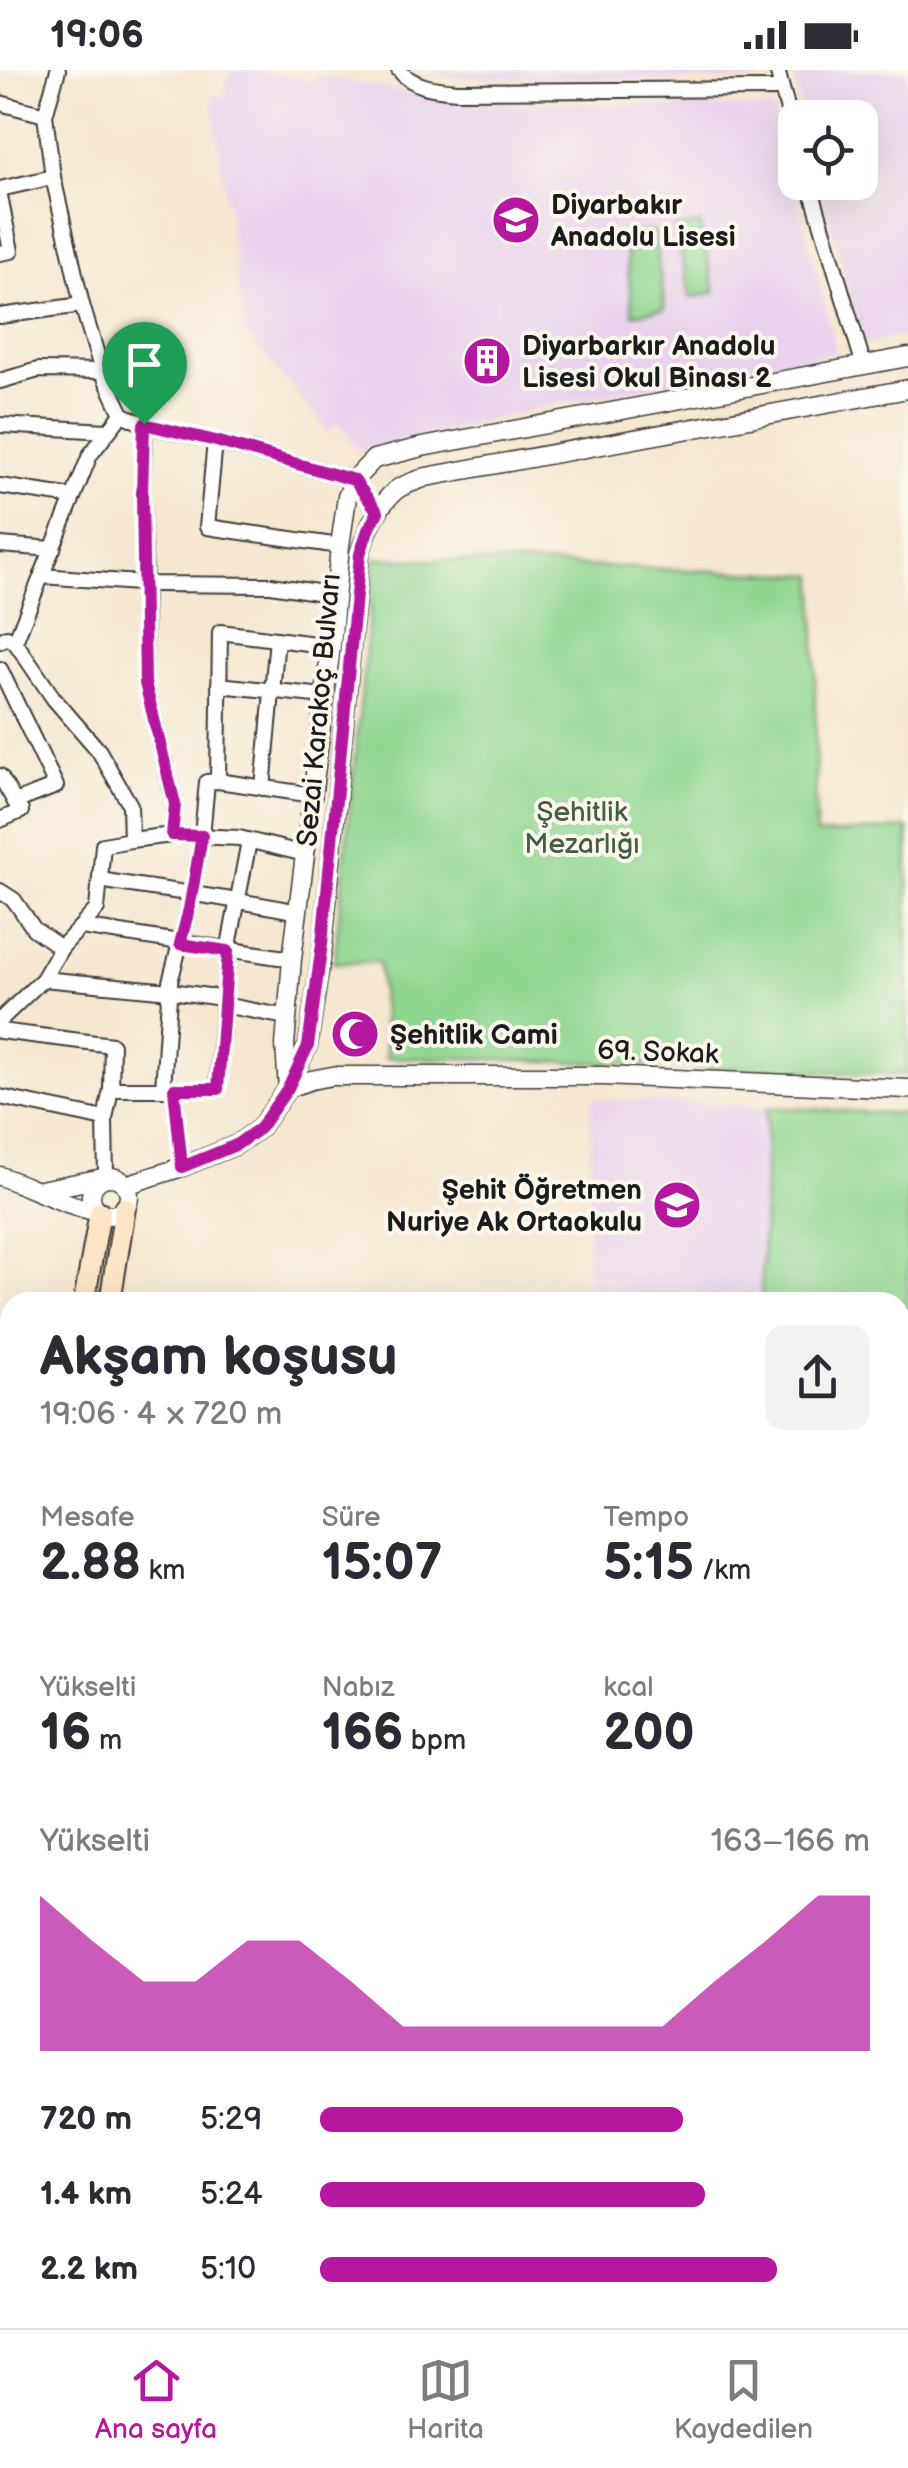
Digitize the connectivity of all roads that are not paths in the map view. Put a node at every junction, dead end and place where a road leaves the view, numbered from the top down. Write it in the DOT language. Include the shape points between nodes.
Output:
graph roads {
  1 [pos="58,70"];
  2 [pos="399,70"];
  3 [pos="777,70"];
  4 [pos="781,89"];
  5 [pos="784,100"];
  6 [pos="0,103"];
  7 [pos="45,115"];
  8 [pos="52,177"];
  9 [pos="0,193"];
  10 [pos="814,200"];
  11 [pos="0,253"];
  12 [pos="82,305"];
  13 [pos="0,316"];
  14 [pos="908,358"];
  15 [pos="864,366"];
  16 [pos="102,371"];
  17 [pos="0,380"];
  18 [pos="908,389"];
  19 [pos="122,414"];
  20 [pos="144,424"];
  21 [pos="0,425"];
  22 [pos="107,431"];
  23 [pos="216,441"];
  24 [pos="354,480"];
  25 [pos="0,486"];
  26 [pos="73,497"];
  27 [pos="378,512"];
  28 [pos="0,545"];
  29 [pos="340,546"];
  30 [pos="52,549"];
  31 [pos="42,576"];
  32 [pos="145,583"];
  33 [pos="336,596"];
  34 [pos="6,638"];
  35 [pos="277,639"];
  36 [pos="331,646"];
  37 [pos="0,670"];
  38 [pos="219,685"];
  39 [pos="272,692"];
  40 [pos="324,696"];
  41 [pos="0,776"];
  42 [pos="218,781"];
  43 [pos="262,788"];
  44 [pos="313,795"];
  45 [pos="15,802"];
  46 [pos="0,820"];
  47 [pos="172,835"];
  48 [pos="202,836"];
  49 [pos="131,840"];
  50 [pos="248,840"];
  51 [pos="305,854"];
  52 [pos="100,880"];
  53 [pos="0,891"];
  54 [pos="192,895"];
  55 [pos="238,899"];
  56 [pos="298,912"];
  57 [pos="80,927"];
  58 [pos="180,944"];
  59 [pos="61,948"];
  60 [pos="228,951"];
  61 [pos="292,959"];
  62 [pos="44,979"];
  63 [pos="170,991"];
  64 [pos="223,1002"];
  65 [pos="286,1016"];
  66 [pos="0,1020"];
  67 [pos="0,1031"];
  68 [pos="288,1088"];
  69 [pos="168,1089"];
  70 [pos="908,1089"];
  71 [pos="111,1090"];
  72 [pos="0,1097"];
  73 [pos="105,1119"];
  74 [pos="182,1167"];
  75 [pos="0,1176"];
  76 [pos="105,1178"];
  77 [pos="126,1185"];
  78 [pos="40,1190"];
  79 [pos="125,1208"];
  80 [pos="100,1212"];
  81 [pos="86,1292"];
  82 [pos="112,1292"];
  1 -- 7 [label="street"];
  2 -- 4 [label="street" via="429,88 458,91"];
  3 -- 4 [label="street"];
  4 -- 5 [label="street"];
  6 -- 7 [label="street"];
  7 -- 8 [label="street"];
  8 -- 9 [label="street"];
  8 -- 12 [label="street"];
  9 -- 11 [label="street" via="11,250"];
  10 -- 15 [label="street"];
  12 -- 13 [label="street"];
  12 -- 16 [label="street"];
  14 -- 15 [label="street"];
  15 -- 24 [label="street" via="422,447 374,459"];
  16 -- 17 [label="street" via="38,370"];
  16 -- 19 [label="street"];
  18 -- 27 [label="street, Sezai Karakoç Bulvarı" via="426,476 397,489"];
  19 -- 20 [label="street"];
  19 -- 22 [label="street"];
  20 -- 23 [label="street"];
  20 -- 32 [label="street"];
  21 -- 22 [label="street"];
  22 -- 26 [label="street"];
  23 -- 24 [label="street"];
  23 -- 29 [label="street" via="207,528"];
  24 -- 27 [label="street"];
  24 -- 29 [label="street"];
  25 -- 26 [label="street"];
  26 -- 30 [label="street"];
  27 -- 68 [label="street, Sezai Karakoç Bulvarı" via="360,554 308,1046"];
  28 -- 30 [label="street"];
  29 -- 33 [label="street"];
  30 -- 31 [label="street"];
  31 -- 32 [label="street"];
  31 -- 34 [label="street"];
  32 -- 33 [label="street" via="271,586"];
  32 -- 47 [label="street" via="145,683 175,804"];
  33 -- 36 [label="street"];
  34 -- 49 [label="street" via="99,751 130,806"];
  35 -- 36 [label="street"];
  35 -- 38 [label="street" via="220,632"];
  35 -- 39 [label="street"];
  36 -- 40 [label="street"];
  37 -- 45 [label="street" via="56,786"];
  38 -- 39 [label="street"];
  38 -- 42 [label="street"];
  39 -- 40 [label="street"];
  39 -- 43 [label="street"];
  40 -- 44 [label="street"];
  41 -- 45 [label="street"];
  42 -- 43 [label="street"];
  42 -- 48 [label="street" via="206,782"];
  43 -- 44 [label="street"];
  44 -- 51 [label="street"];
  45 -- 46 [label="street" via="21,811"];
  47 -- 48 [label="street"];
  47 -- 49 [label="street"];
  48 -- 50 [label="street"];
  48 -- 54 [label="street"];
  49 -- 52 [label="street" via="104,845"];
  50 -- 51 [label="street"];
  50 -- 55 [label="street"];
  51 -- 56 [label="street"];
  52 -- 54 [label="street"];
  52 -- 57 [label="street" via="97,909"];
  53 -- 59 [label="street"];
  54 -- 55 [label="street"];
  54 -- 58 [label="street"];
  55 -- 56 [label="street"];
  55 -- 60 [label="street"];
  56 -- 61 [label="street"];
  57 -- 58 [label="street"];
  57 -- 59 [label="street"];
  58 -- 60 [label="street"];
  58 -- 63 [label="street"];
  59 -- 62 [label="street"];
  60 -- 61 [label="street"];
  60 -- 64 [label="street"];
  61 -- 65 [label="street"];
  62 -- 63 [label="street"];
  62 -- 66 [label="street"];
  63 -- 64 [label="street"];
  63 -- 69 [label="street"];
  64 -- 65 [label="street"];
  64 -- 69 [label="street" via="218,1089"];
  65 -- 68 [label="street"];
  67 -- 71 [label="street" via="112,1045"];
  68 -- 70 [label="street, 69. Sokak" via="332,1076 603,1076"];
  68 -- 74 [label="street, Sezai Karakoç Bulvarı" via="260,1128"];
  69 -- 71 [label="street"];
  69 -- 74 [label="street"];
  71 -- 73 [label="street"];
  72 -- 73 [label="street"];
  73 -- 76 [label="street"];
  74 -- 77 [label="street, Sezai Karakoç Bulvarı"];
  75 -- 78 [label="street"];
  76 -- 77 [label="street"];
  76 -- 78 [label="street"];
  76 -- 80 [label="street" via="91,1196"];
  77 -- 79 [label="street"];
  78 -- 80 [label="street"];
  79 -- 80 [label="street"];
  79 -- 82 [label="main road"];
  80 -- 81 [label="main road"];
}
